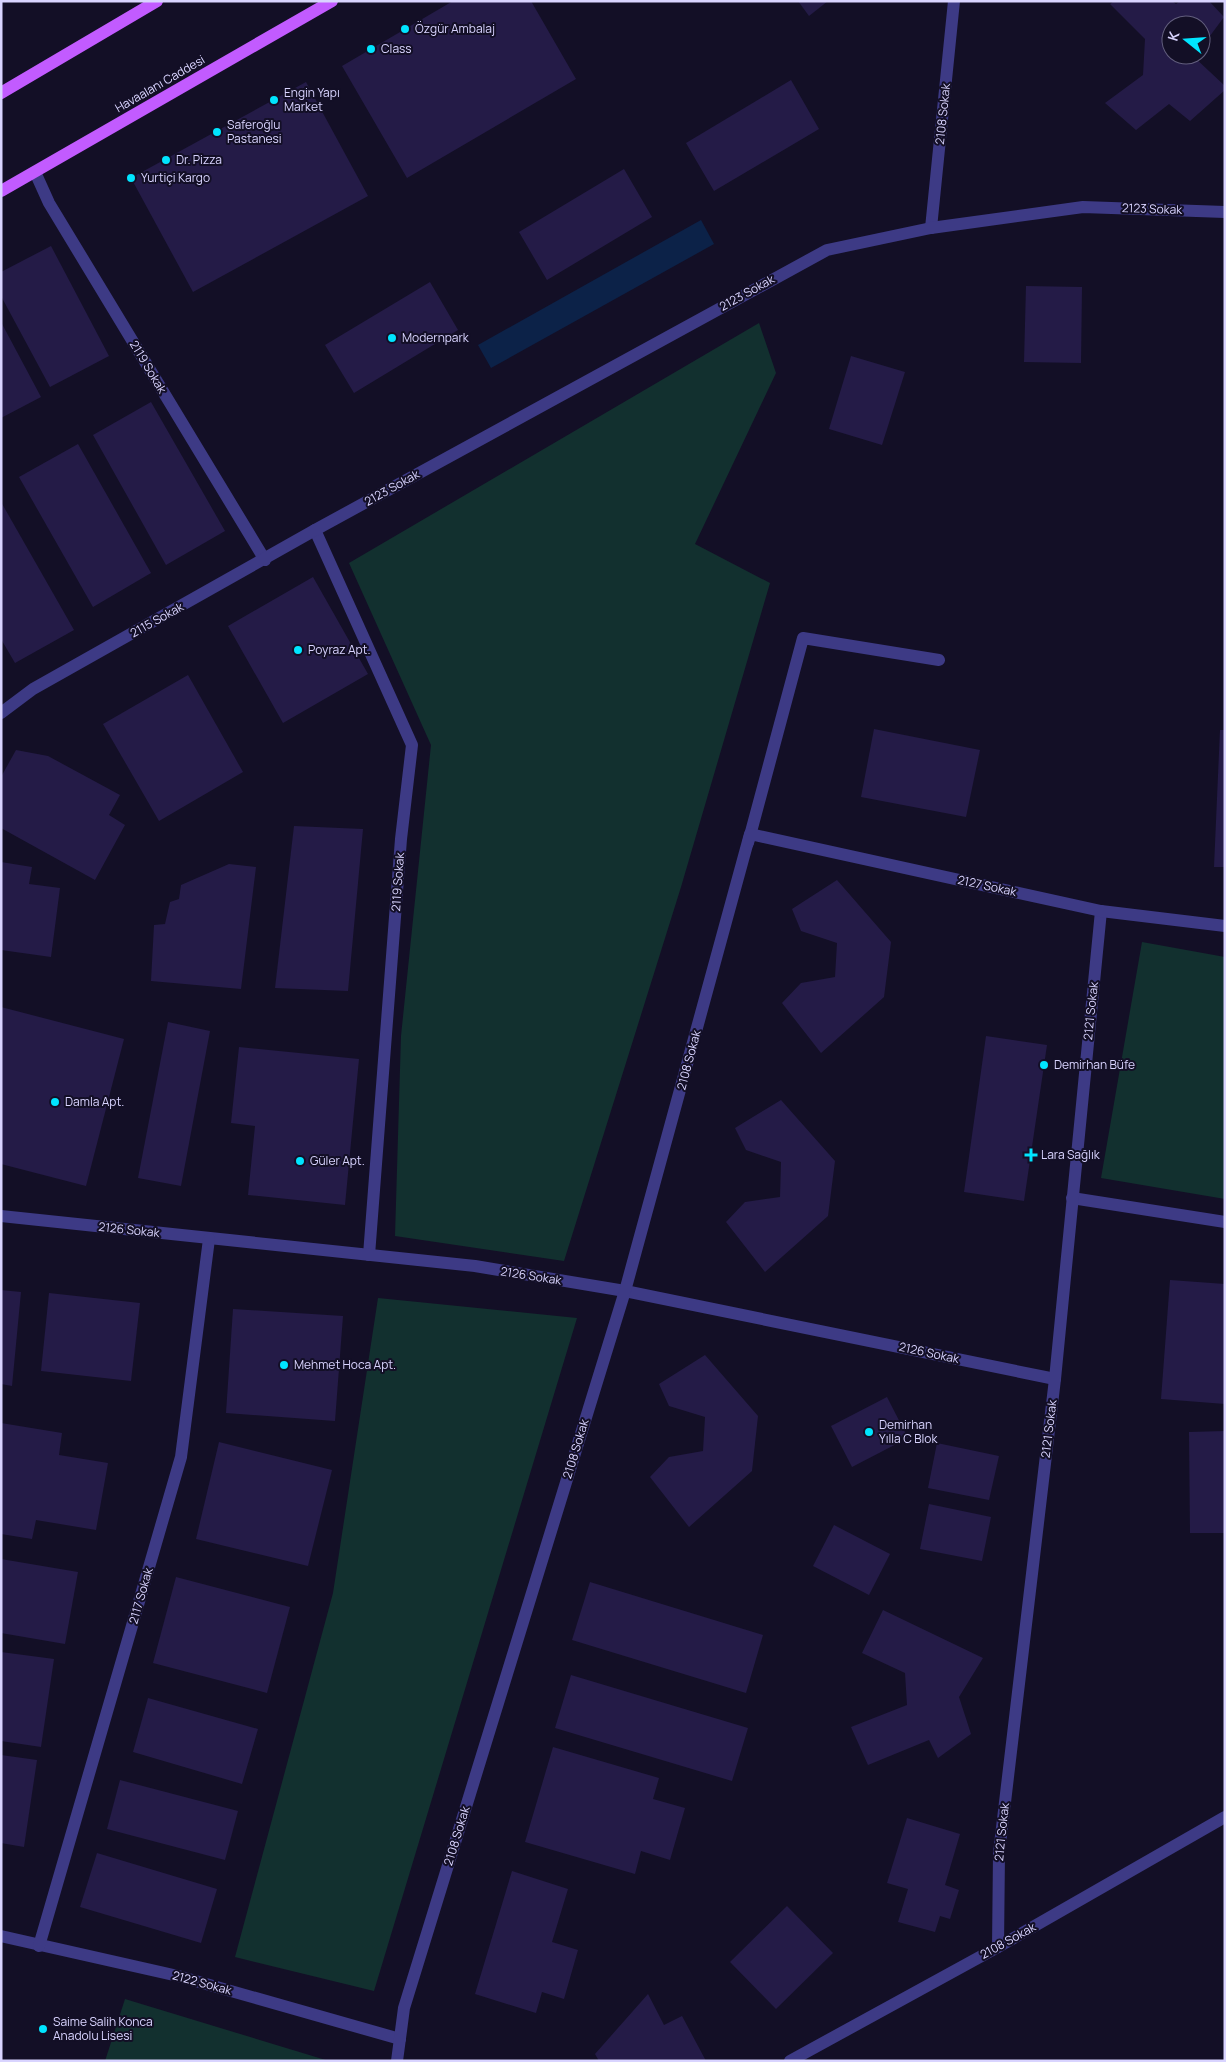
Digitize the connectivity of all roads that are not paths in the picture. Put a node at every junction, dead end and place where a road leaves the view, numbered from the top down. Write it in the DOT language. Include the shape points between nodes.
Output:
graph roads {
  1 [pos="157,1"];
  2 [pos="332,1"];
  3 [pos="954,1"];
  4 [pos="1,93"];
  5 [pos="35,172"];
  6 [pos="1,191"];
  7 [pos="1225,212"];
  8 [pos="931,228"];
  9 [pos="315,530"];
  10 [pos="265,560"];
  11 [pos="939,660"];
  12 [pos="1,712"];
  13 [pos="749,839"];
  14 [pos="1101,911"];
  15 [pos="1225,926"];
  16 [pos="1072,1198"];
  17 [pos="1,1216"];
  18 [pos="1225,1222"];
  19 [pos="209,1239"];
  20 [pos="369,1255"];
  21 [pos="625,1291"];
  22 [pos="1055,1379"];
  23 [pos="1225,1817"];
  24 [pos="1,1936"];
  25 [pos="39,1946"];
  26 [pos="998,1947"];
  27 [pos="400,2039"];
  28 [pos="397,2061"];
  29 [pos="790,2061"];
  1 -- 4 [label="main road"];
  2 -- 5 [label="main road, Havaalanı Caddesi"];
  3 -- 8 [label="street, 2108 Sokak"];
  5 -- 6 [label="main road, Havaalanı Caddesi"];
  5 -- 10 [label="street, 2119 Sokak" via="49,203"];
  7 -- 8 [label="street, 2123 Sokak" via="1083,207"];
  8 -- 9 [label="street, 2123 Sokak" via="827,250"];
  9 -- 10 [label="street, 2115 Sokak"];
  9 -- 20 [label="street, 2119 Sokak" via="412,745 401,839"];
  10 -- 12 [label="street, 2115 Sokak" via="33,689"];
  11 -- 13 [label="street, 2108 Sokak" via="803,638"];
  13 -- 14 [label="street, 2127 Sokak"];
  13 -- 21 [label="street, 2108 Sokak"];
  14 -- 15 [label="street, 2127 Sokak"];
  14 -- 16 [label="street, 2121 Sokak"];
  16 -- 18 [label="street"];
  16 -- 22 [label="street, 2121 Sokak"];
  17 -- 19 [label="street, 2126 Sokak"];
  19 -- 20 [label="street, 2126 Sokak"];
  19 -- 25 [label="street, 2117 Sokak" via="181,1457"];
  20 -- 21 [label="street, 2126 Sokak" via="475,1266"];
  21 -- 22 [label="street, 2126 Sokak"];
  21 -- 27 [label="street, 2108 Sokak" via="407,1999"];
  22 -- 26 [label="street, 2121 Sokak" via="998,1853"];
  23 -- 26 [label="street, 2108 Sokak"];
  24 -- 25 [label="street, 2122 Sokak"];
  25 -- 27 [label="street, 2122 Sokak" via="178,1976"];
  26 -- 29 [label="street, 2108 Sokak"];
  27 -- 28 [label="street, 2108 Sokak"];
}
